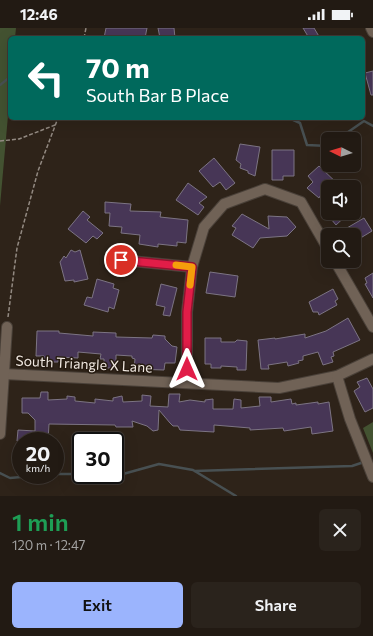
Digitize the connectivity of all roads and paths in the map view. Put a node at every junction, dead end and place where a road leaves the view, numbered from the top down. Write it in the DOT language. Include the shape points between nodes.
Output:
graph roads {
  1 [pos="372,28"];
  2 [pos="373,32"];
  3 [pos="57,120"];
  4 [pos="56,125"];
  5 [pos="0,141"];
  6 [pos="321,237"];
  7 [pos="121,260"];
  8 [pos="192,267"];
  9 [pos="339,268"];
  10 [pos="7,327"];
  11 [pos="373,327"];
  12 [pos="373,359"];
  13 [pos="4,374"];
  14 [pos="338,376"];
  15 [pos="187,383"];
  16 [pos="0,434"];
  17 [pos="373,478"];
  1 -- 2 [label="street"];
  3 -- 4 [label="path"];
  4 -- 5 [label="path" via="19,139"];
  4 -- 10 [label="path" via="38,171 16,248"];
  6 -- 8 [label="street" via="301,202 265,189 224,204 204,227"];
  7 -- 8 [label="street"];
  8 -- 15 [label="street" via="187,312"];
  9 -- 11 [label="street"];
  10 -- 13 [label="street"];
  12 -- 14 [label="street, South Triangle X Lane"];
  13 -- 15 [label="street, South Triangle X Lane"];
  13 -- 16 [label="street"];
  14 -- 15 [label="street, South Triangle X Lane" via="279,388"];
  14 -- 17 [label="street" via="350,419"];
}
